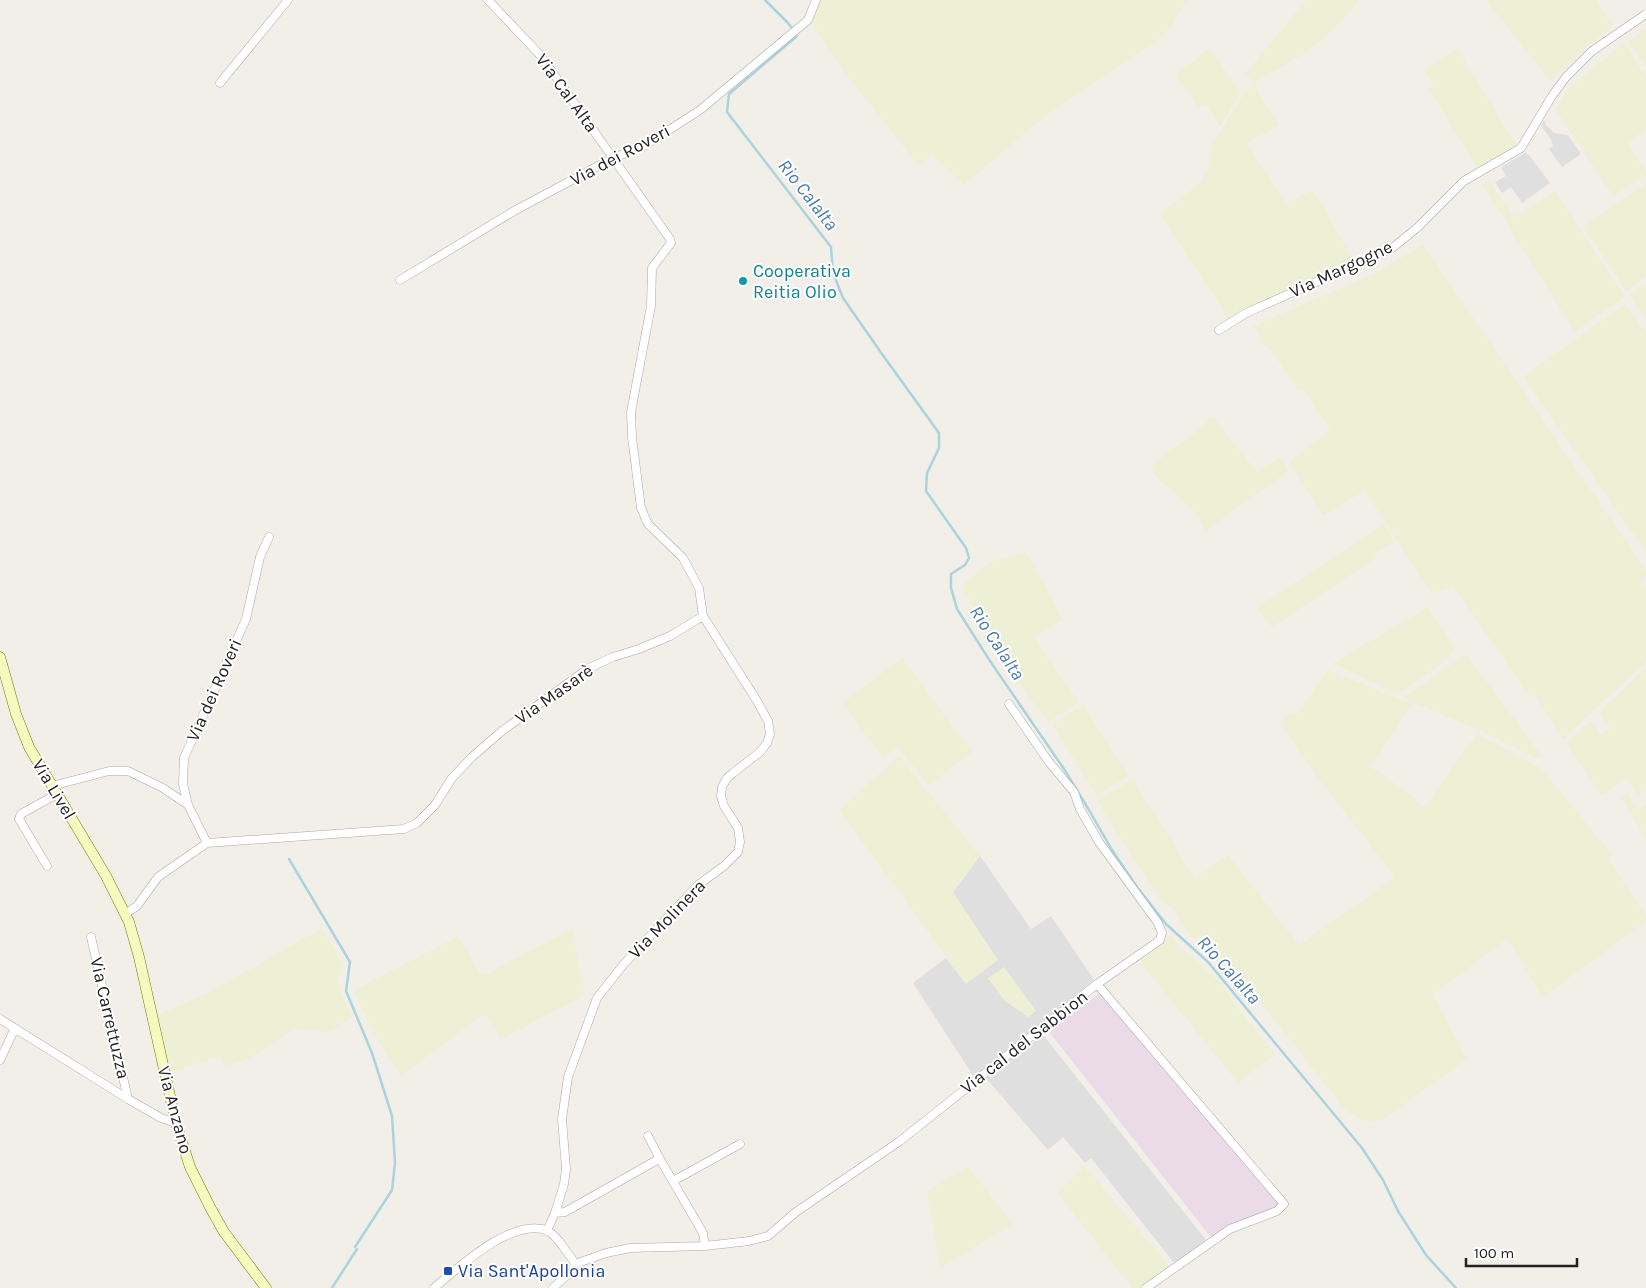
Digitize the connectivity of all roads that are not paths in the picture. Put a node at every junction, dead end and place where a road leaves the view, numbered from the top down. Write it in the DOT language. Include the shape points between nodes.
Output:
graph roads {
  1 [pos="288,0"];
  2 [pos="488,0"];
  3 [pos="816,0"];
  4 [pos="1646,14"];
  5 [pos="220,83"];
  6 [pos="613,158"];
  7 [pos="400,280"];
  8 [pos="1219,330"];
  9 [pos="269,537"];
  10 [pos="703,616"];
  11 [pos="0,657"];
  12 [pos="1009,704"];
  13 [pos="55,790"];
  14 [pos="188,805"];
  15 [pos="207,843"];
  16 [pos="47,866"];
  17 [pos="125,914"];
  18 [pos="91,937"];
  19 [pos="1097,984"];
  20 [pos="0,1019"];
  21 [pos="14,1028"];
  22 [pos="0,1060"];
  23 [pos="128,1099"];
  24 [pos="176,1123"];
  25 [pos="648,1136"];
  26 [pos="740,1144"];
  27 [pos="661,1161"];
  28 [pos="673,1181"];
  29 [pos="555,1213"];
  30 [pos="547,1231"];
  31 [pos="704,1246"];
  32 [pos="575,1264"];
  33 [pos="266,1288"];
  34 [pos="434,1288"];
  35 [pos="553,1288"];
  36 [pos="1146,1288"];
  1 -- 5 [label="street"];
  2 -- 6 [label="street, Via Cal Alta" via="541,56"];
  3 -- 6 [label="street, Via dei Roveri" via="808,20 700,110 644,146"];
  4 -- 8 [label="street, Via Margogne" via="1579,63 1552,96 1521,148 1464,181 1418,228 1391,248 1246,312"];
  6 -- 7 [label="street, Via dei Roveri" via="514,211"];
  6 -- 10 [label="street, Via Cal Alta" via="671,243 652,268 651,306 631,412 632,437 641,508 648,524 683,558 700,588"];
  9 -- 14 [label="street, Via dei Roveri" via="260,557 246,619 184,758 183,784"];
  10 -- 15 [label="street, Via Masarè" via="670,636 588,668 472,757 418,823 404,829"];
  10 -- 29 [label="street, Via Molinera" via="768,721 768,743 732,773 722,787 724,806 738,828 738,852 698,885 623,965 597,998 565,1089 562,1119 566,1169"];
  11 -- 13 [label="main road, Via Livel" via="20,726"];
  12 -- 19 [label="street" via="1074,792 1099,842 1158,923 1162,934 1160,940"];
  13 -- 14 [label="street" via="109,771 128,770"];
  13 -- 16 [label="street" via="21,814 19,819"];
  13 -- 17 [label="main road, Via Livel"];
  14 -- 15 [label="street, Via dei Roveri"];
  15 -- 17 [label="street" via="158,877 137,906"];
  17 -- 24 [label="main road, Via Anzano" via="139,956"];
  18 -- 23 [label="street, Via Carrettuzza"];
  19 -- 31 [label="street, Via cal del Sabbion" via="900,1141 796,1212 768,1236"];
  19 -- 36 [label="street, Via cal del Sabbion" via="1284,1204 1277,1211 1214,1238"];
  20 -- 21 [label="street, Via Carrettuzza"];
  21 -- 22 [label="street"];
  21 -- 23 [label="street, Via Carrettuzza"];
  23 -- 24 [label="street, Via Carrettuzza" via="160,1118"];
  24 -- 33 [label="main road, Via Anzano" via="188,1161 210,1209"];
  25 -- 27 [label="street"];
  26 -- 28 [label="street"];
  27 -- 28 [label="street"];
  27 -- 29 [label="street" via="656,1160 565,1212"];
  28 -- 31 [label="street" via="703,1234"];
  29 -- 30 [label="street, Via Molinera"];
  30 -- 32 [label="street" via="559,1241"];
  30 -- 34 [label="street" via="522,1231 496,1240"];
  31 -- 32 [label="street" via="630,1248"];
  32 -- 35 [label="street"];
}
